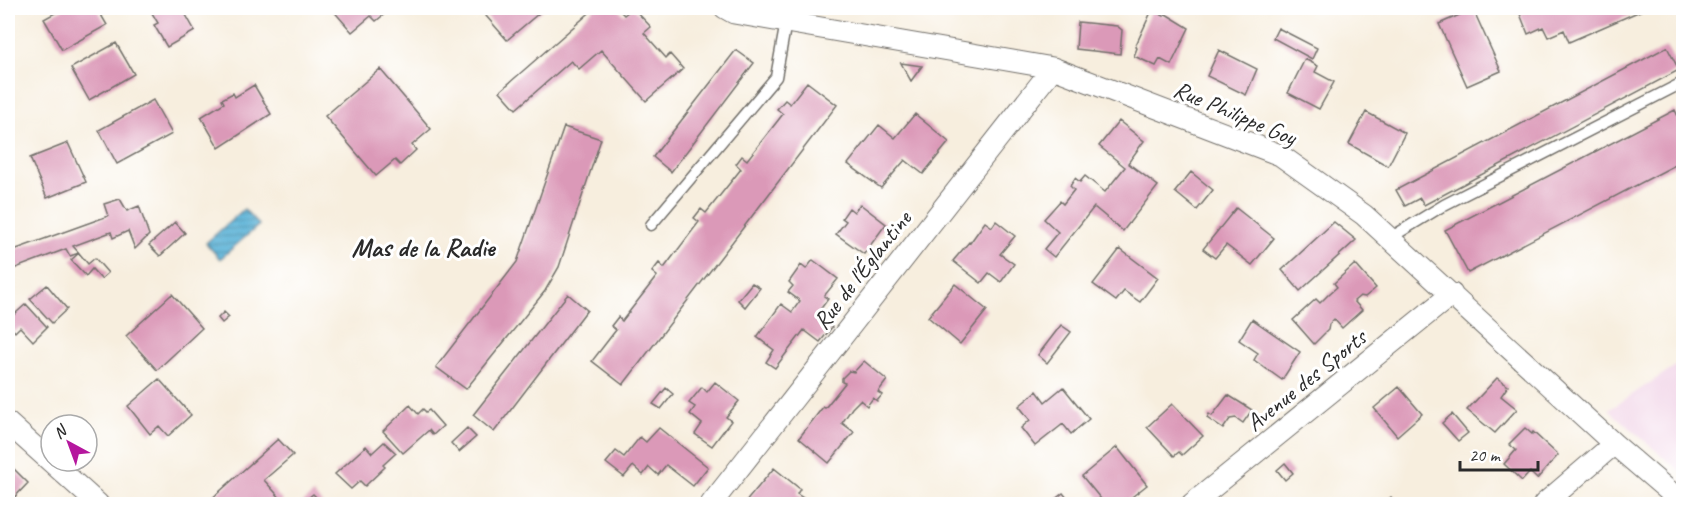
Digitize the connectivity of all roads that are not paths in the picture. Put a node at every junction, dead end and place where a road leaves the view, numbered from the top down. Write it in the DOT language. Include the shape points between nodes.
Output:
graph roads {
  1 [pos="725,8"];
  2 [pos="786,22"];
  3 [pos="1053,68"];
  4 [pos="1683,82"];
  5 [pos="651,225"];
  6 [pos="1390,238"];
  7 [pos="1452,294"];
  8 [pos="8,423"];
  9 [pos="1614,444"];
  10 [pos="98,504"];
  11 [pos="711,504"];
  12 [pos="1192,504"];
  13 [pos="1544,504"];
  14 [pos="1683,504"];
  1 -- 2 [label="street, Rue Philippe Goy"];
  2 -- 3 [label="street, Rue Philippe Goy"];
  2 -- 5 [label="lane" via="776,77"];
  3 -- 6 [label="street, Rue Philippe Goy" via="1280,155"];
  3 -- 11 [label="street, Rue de l'Églantine"];
  4 -- 6 [label="lane" via="1444,205"];
  6 -- 7 [label="street, Rue Philippe Goy"];
  7 -- 9 [label="street, Rue Philippe Goy"];
  7 -- 12 [label="street, Avenue des Sports"];
  8 -- 10 [label="street"];
  9 -- 13 [label="street"];
  9 -- 14 [label="street, Rue Philippe Goy"];
}
